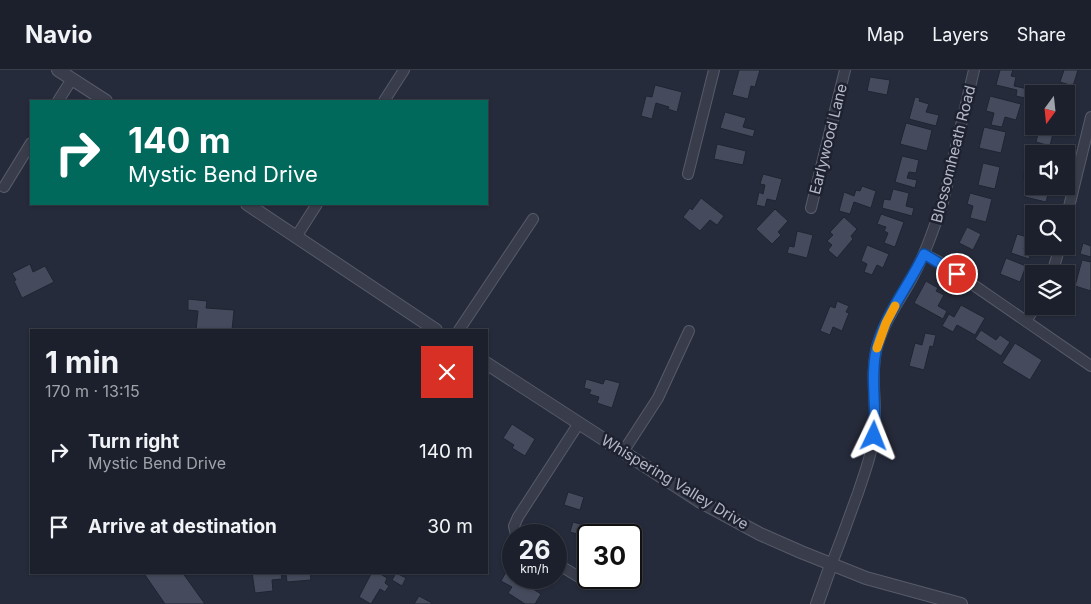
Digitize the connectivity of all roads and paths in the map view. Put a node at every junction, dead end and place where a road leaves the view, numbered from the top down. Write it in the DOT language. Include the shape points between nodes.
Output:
graph roads {
  1 [pos="58,70"];
  2 [pos="404,70"];
  3 [pos="714,70"];
  4 [pos="845,70"];
  5 [pos="974,70"];
  6 [pos="72,79"];
  7 [pos="59,100"];
  8 [pos="104,100"];
  9 [pos="385,100"];
  10 [pos="1091,117"];
  11 [pos="30,145"];
  12 [pos="688,174"];
  13 [pos="4,187"];
  14 [pos="248,205"];
  15 [pos="316,205"];
  16 [pos="1069,205"];
  17 [pos="811,208"];
  18 [pos="533,219"];
  19 [pos="296,237"];
  20 [pos="924,254"];
  21 [pos="1030,315"];
  22 [pos="1026,321"];
  23 [pos="434,329"];
  24 [pos="460,329"];
  25 [pos="688,332"];
  26 [pos="488,364"];
  27 [pos="1091,366"];
  28 [pos="579,423"];
  29 [pos="623,452"];
  30 [pos="515,524"];
  31 [pos="831,565"];
  32 [pos="817,604"];
  33 [pos="961,604"];
  1 -- 6 [label="street"];
  2 -- 9 [label="street"];
  3 -- 12 [label="street"];
  4 -- 17 [label="street, Earlywood Lane"];
  5 -- 20 [label="street, Blossomheath Road" via="943,202"];
  6 -- 7 [label="street"];
  6 -- 8 [label="street"];
  10 -- 16 [label="street"];
  11 -- 13 [label="street"];
  14 -- 19 [label="street"];
  15 -- 19 [label="street"];
  18 -- 24 [label="street"];
  19 -- 23 [label="street"];
  20 -- 22 [label="street"];
  20 -- 31 [label="street, Blossomheath Road" via="886,323 876,351 872,449"];
  21 -- 22 [label="street"];
  22 -- 27 [label="street"];
  25 -- 29 [label="street" via="658,398"];
  26 -- 28 [label="street, Whispering Valley Drive"];
  28 -- 29 [label="street, Whispering Valley Drive"];
  28 -- 30 [label="street"];
  29 -- 31 [label="street, Whispering Valley Drive" via="728,517"];
  31 -- 32 [label="street, Blossomheath Road"];
  31 -- 33 [label="street, Whispering Valley Drive"];
}
